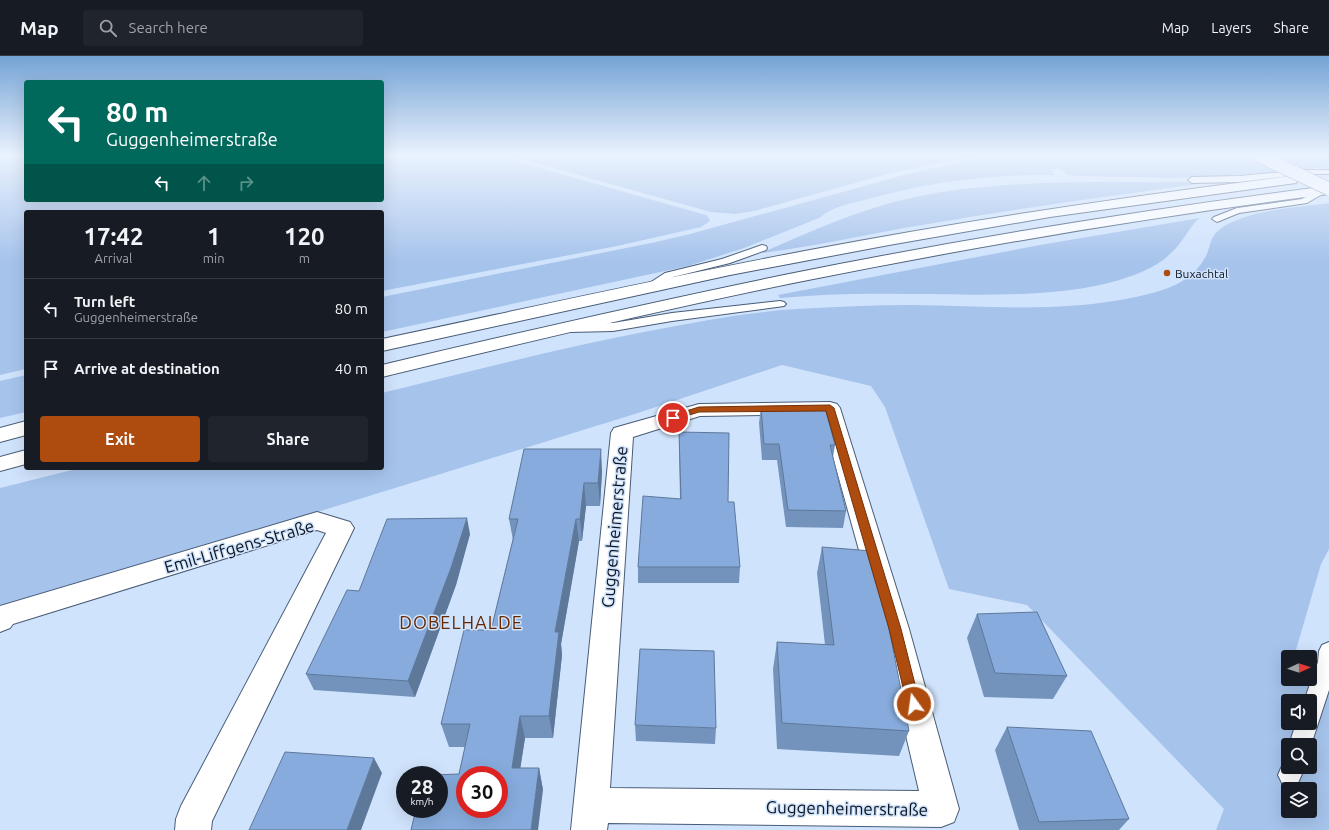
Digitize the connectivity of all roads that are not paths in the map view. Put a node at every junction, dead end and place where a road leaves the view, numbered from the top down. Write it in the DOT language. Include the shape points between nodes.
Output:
graph roads {
  1 [pos="1210,190"];
  2 [pos="1326,190"];
  3 [pos="1216,220"];
  4 [pos="762,248"];
  5 [pos="652,286"];
  6 [pos="780,304"];
  7 [pos="564,328"];
  8 [pos="384,345"];
  9 [pos="384,371"];
  10 [pos="24,429"];
  11 [pos="0,435"];
  12 [pos="24,458"];
  13 [pos="0,464"];
  14 [pos="0,620"];
  15 [pos="1329,651"];
  16 [pos="1317,694"];
  17 [pos="590,818"];
  18 [pos="193,830"];
  1 -- 5 [label="main road" via="1021,218 857,246"];
  2 -- 3 [label="lane" via="1304,201 1237,211"];
  2 -- 7 [label="main road" via="1033,234 836,270"];
  4 -- 5 [label="lane" via="726,261 669,275"];
  5 -- 8 [label="main road"];
  6 -- 7 [label="lane" via="613,327"];
  7 -- 9 [label="main road"];
  10 -- 11 [label="main road"];
  12 -- 13 [label="main road"];
  14 -- 18 [label="main road, Emil-Liffgens-Straße" via="4,616 317,521 341,528 194,819"];
  15 -- 16 [label="lane"];
  17 -- 17 [label="main road, Guggenheimerstraße" via="622,433 699,410 830,408 895,629 941,809"];
}
